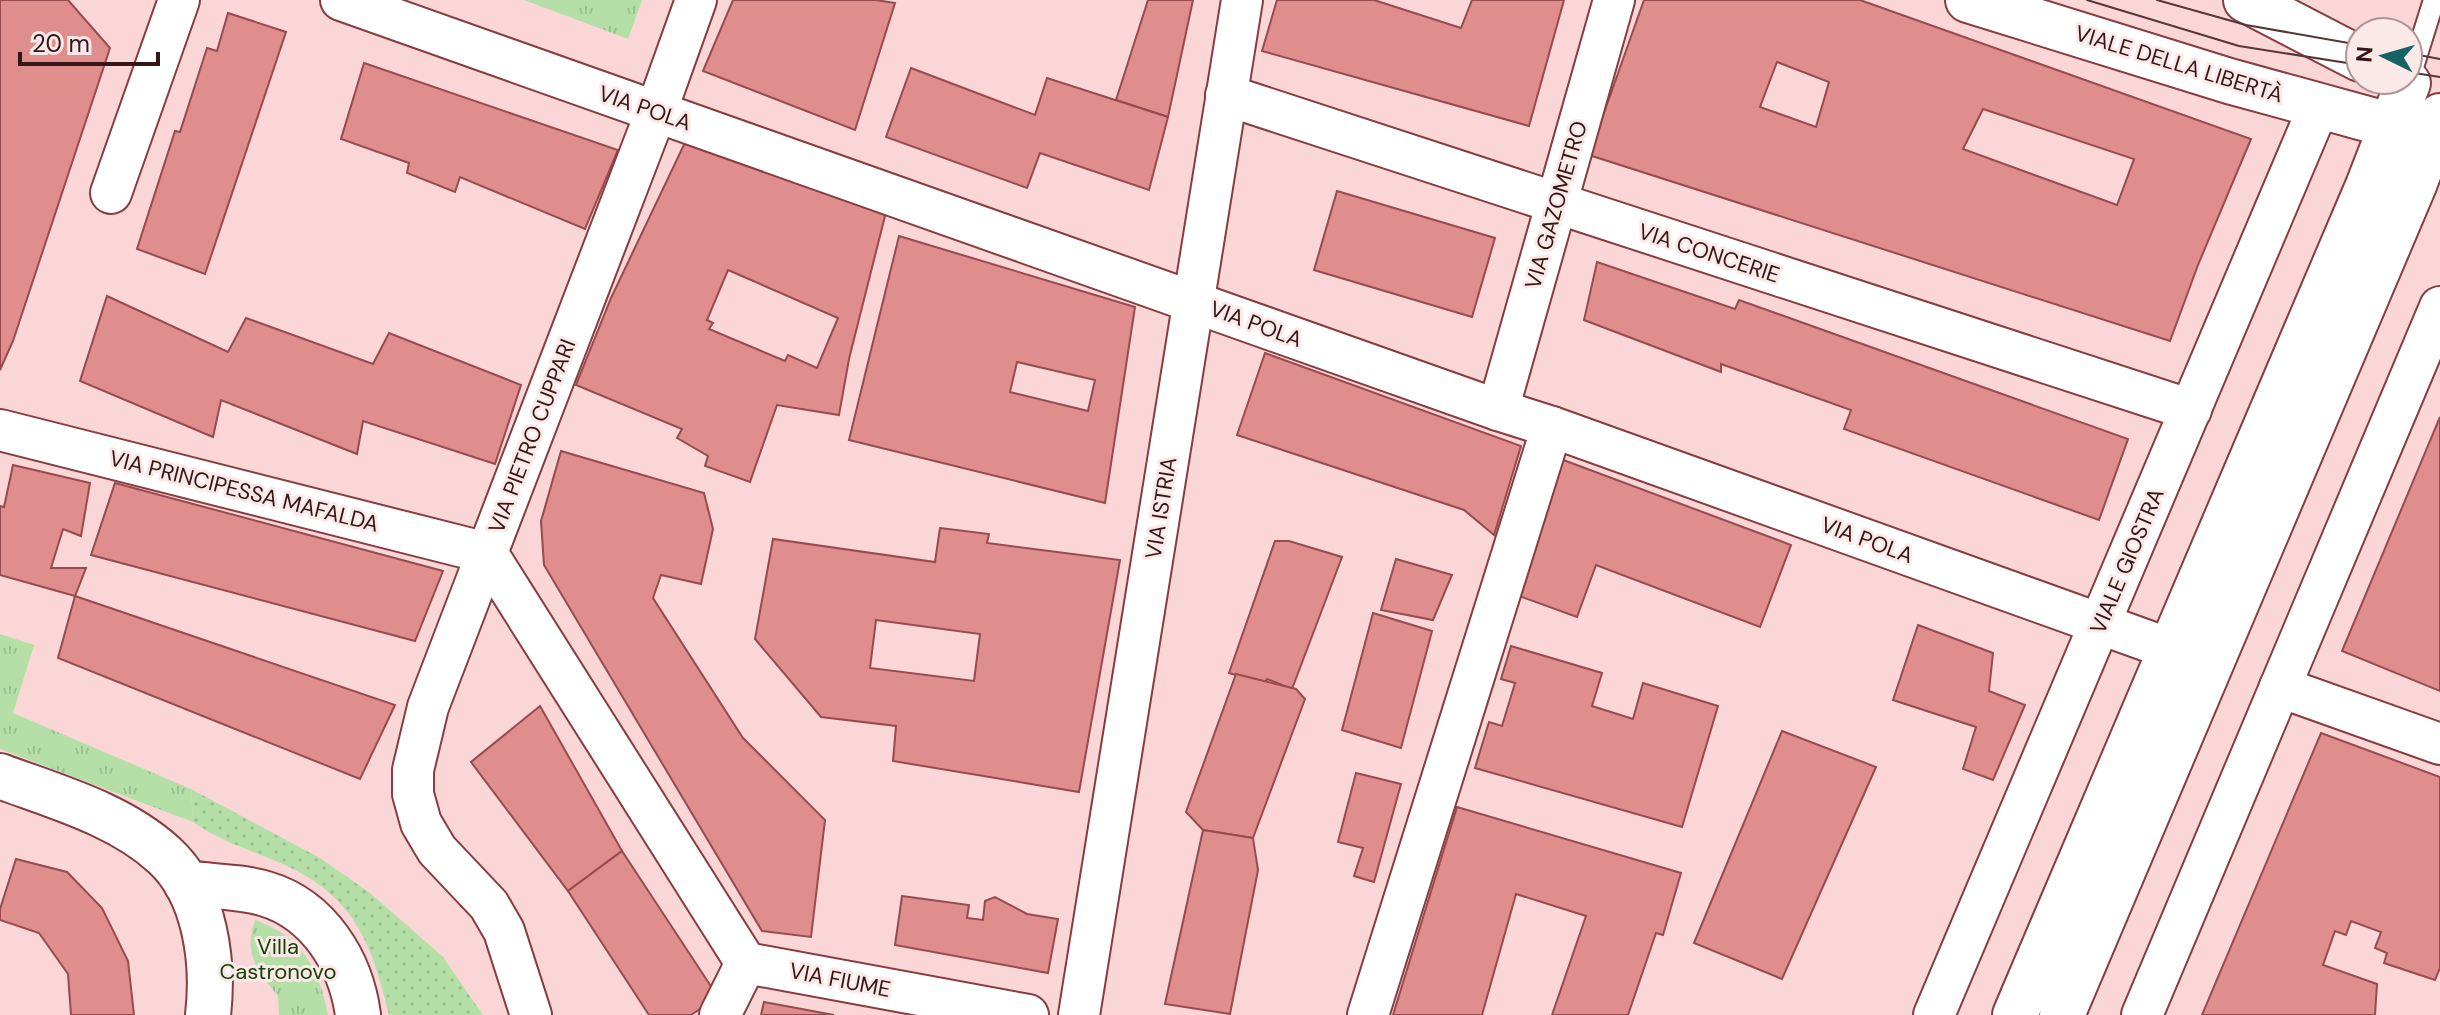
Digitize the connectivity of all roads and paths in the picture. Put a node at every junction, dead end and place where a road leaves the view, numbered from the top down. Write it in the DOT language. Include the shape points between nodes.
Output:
graph roads {
  1 [pos="179,0"];
  2 [pos="341,0"];
  3 [pos="696,0"];
  4 [pos="1242,0"];
  5 [pos="1614,0"];
  6 [pos="1968,0"];
  7 [pos="2246,0"];
  8 [pos="2434,0"];
  9 [pos="2344,51"];
  10 [pos="1226,95"];
  11 [pos="2319,106"];
  12 [pos="2422,111"];
  13 [pos="656,112"];
  14 [pos="111,193"];
  15 [pos="1556,204"];
  16 [pos="1194,301"];
  17 [pos="2440,307"];
  18 [pos="1498,410"];
  19 [pos="2191,410"];
  20 [pos="1552,427"];
  21 [pos="0,430"];
  22 [pos="487,553"];
  23 [pos="2101,624"];
  24 [pos="2170,649"];
  25 [pos="2280,687"];
  26 [pos="2440,744"];
  27 [pos="0,776"];
  28 [pos="186,883"];
  29 [pos="746,963"];
  30 [pos="208,1015"];
  31 [pos="358,1015"];
  32 [pos="531,1015"];
  33 [pos="720,1015"];
  34 [pos="1028,1015"];
  35 [pos="1079,1015"];
  36 [pos="1368,1015"];
  37 [pos="1934,1015"];
  38 [pos="2015,1015"];
  39 [pos="2062,1015"];
  40 [pos="2142,1015"];
  1 -- 14 [label="street"];
  2 -- 13 [label="street, VIA POLA"];
  3 -- 13 [label="street, VIA PIETRO CUPPARI"];
  4 -- 10 [label="street, VIA ISTRIA"];
  5 -- 15 [label="street, VIA GAZOMETRO"];
  6 -- 11 [label="main road, VIALE DELLA LIBERTÀ"];
  7 -- 9 [label="main road"];
  8 -- 12 [label="lane"];
  10 -- 15 [label="street, VIA CONCERIE"];
  10 -- 16 [label="street, VIA ISTRIA"];
  11 -- 12 [label="main road, VIALE DELLA LIBERTÀ"];
  11 -- 19 [label="street, VIALE GIOSTRA"];
  12 -- 24 [label="main road" via="2368,186"];
  12 -- 39 [label="main road" via="2414,185"];
  13 -- 16 [label="street, VIA POLA"];
  13 -- 22 [label="street, VIA PIETRO CUPPARI"];
  15 -- 18 [label="street, VIA GAZOMETRO"];
  15 -- 19 [label="street, VIA CONCERIE"];
  16 -- 18 [label="street, VIA POLA"];
  16 -- 35 [label="street, VIA ISTRIA"];
  17 -- 25 [label="street"];
  18 -- 20 [label="street, VIA POLA"];
  19 -- 23 [label="street, VIALE GIOSTRA"];
  20 -- 23 [label="street, VIA POLA"];
  20 -- 36 [label="street"];
  21 -- 22 [label="street, VIA PRINCIPESSA MAFALDA"];
  22 -- 29 [label="street, VIA PIETRO CUPPARI"];
  22 -- 32 [label="street" via="428,707 413,770 413,794 421,823 437,850 489,905 504,931"];
  23 -- 24 [label="street, VIA POLA"];
  23 -- 37 [label="street, VIALE GIOSTRA"];
  24 -- 38 [label="main road"];
  25 -- 26 [label="street"];
  25 -- 40 [label="street"];
  27 -- 28 [label="main road" via="87,808 132,832 166,856"];
  28 -- 30 [label="main road" via="209,958"];
  28 -- 31 [label="main road" via="264,893 293,905 334,947"];
  29 -- 33 [label="street"];
  29 -- 34 [label="street, VIA FIUME"];
}
